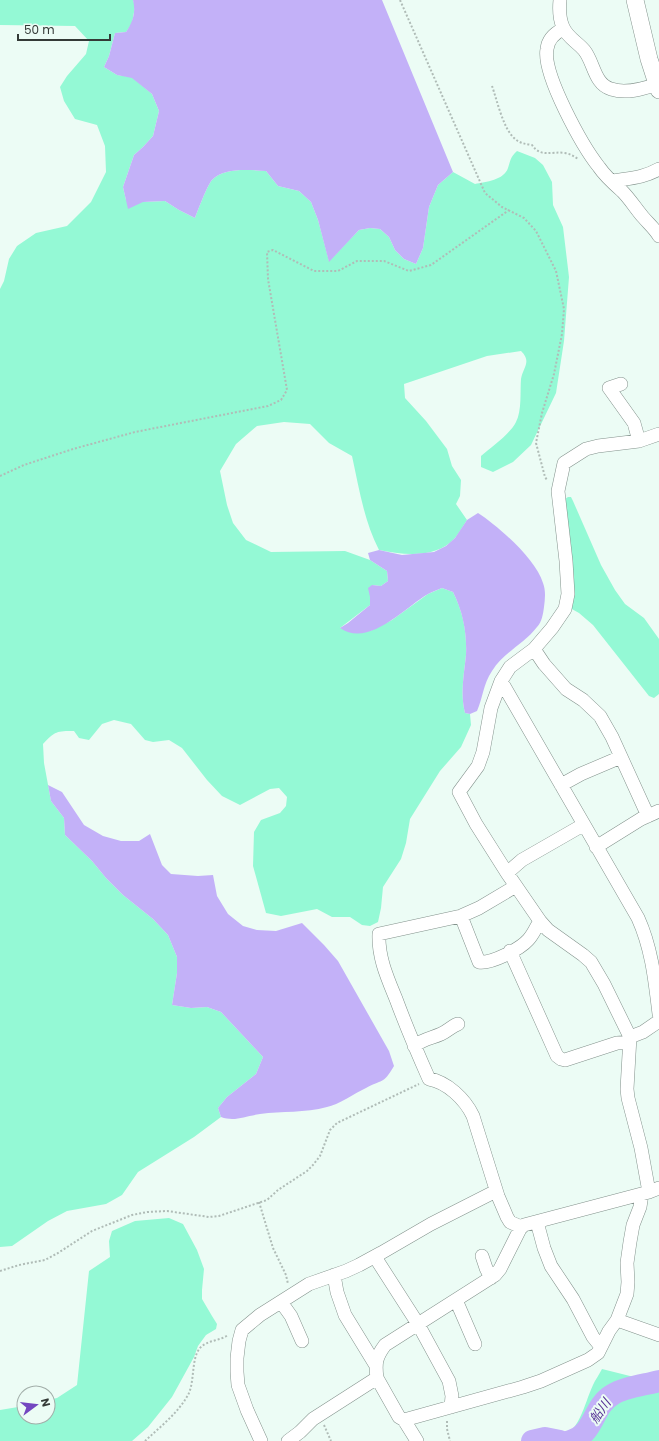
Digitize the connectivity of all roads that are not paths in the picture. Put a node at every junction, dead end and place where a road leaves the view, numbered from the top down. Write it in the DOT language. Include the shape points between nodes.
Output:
graph roads {
  1 [pos="560,0"];
  2 [pos="635,0"];
  3 [pos="563,29"];
  4 [pos="658,87"];
  5 [pos="659,169"];
  6 [pos="612,182"];
  7 [pos="659,236"];
  8 [pos="621,384"];
  9 [pos="659,434"];
  10 [pos="639,441"];
  11 [pos="534,649"];
  12 [pos="501,681"];
  13 [pos="621,757"];
  14 [pos="561,785"];
  15 [pos="654,814"];
  16 [pos="583,825"];
  17 [pos="596,847"];
  18 [pos="507,873"];
  19 [pos="516,886"];
  20 [pos="461,916"];
  21 [pos="540,921"];
  22 [pos="510,951"];
  23 [pos="659,1014"];
  24 [pos="659,1021"];
  25 [pos="458,1024"];
  26 [pos="630,1040"];
  27 [pos="414,1046"];
  28 [pos="496,1191"];
  29 [pos="650,1191"];
  30 [pos="537,1222"];
  31 [pos="521,1227"];
  32 [pos="482,1256"];
  33 [pos="375,1257"];
  34 [pos="334,1275"];
  35 [pos="491,1278"];
  36 [pos="286,1299"];
  37 [pos="456,1300"];
  38 [pos="617,1320"];
  39 [pos="418,1324"];
  40 [pos="659,1335"];
  41 [pos="302,1341"];
  42 [pos="475,1344"];
  43 [pos="601,1347"];
  44 [pos="375,1364"];
  45 [pos="377,1378"];
  46 [pos="449,1408"];
  47 [pos="404,1420"];
  48 [pos="261,1441"];
  49 [pos="288,1441"];
  50 [pos="417,1441"];
  1 -- 3 [label="street" via="558,10"];
  2 -- 4 [label="main road"];
  3 -- 4 [label="street" via="584,50 597,77 605,86 632,91"];
  3 -- 6 [label="street" via="551,38 546,49 552,81 584,145"];
  5 -- 6 [label="street" via="648,175"];
  6 -- 7 [label="street"];
  8 -- 10 [label="street" via="609,388 634,423"];
  9 -- 10 [label="street"];
  10 -- 11 [label="street" via="586,449 564,463 558,491 568,594 565,609"];
  11 -- 12 [label="street" via="510,667"];
  11 -- 13 [label="street" via="562,684 600,716"];
  12 -- 14 [label="street"];
  12 -- 18 [label="street" via="478,766 459,792"];
  13 -- 14 [label="street"];
  13 -- 15 [label="street"];
  14 -- 16 [label="street"];
  15 -- 17 [label="street"];
  16 -- 17 [label="street"];
  16 -- 18 [label="street" via="522,860"];
  17 -- 23 [label="street" via="644,932 652,957"];
  18 -- 19 [label="street"];
  19 -- 20 [label="street"];
  19 -- 21 [label="street"];
  20 -- 22 [label="street" via="479,962 485,963"];
  20 -- 27 [label="street" via="379,934 378,946 382,963"];
  21 -- 22 [label="street" via="528,940"];
  21 -- 26 [label="street" via="548,930 591,962"];
  22 -- 26 [label="street" via="557,1056 561,1059 565,1060"];
  24 -- 26 [label="street"];
  25 -- 27 [label="street"];
  26 -- 29 [label="street" via="628,1098"];
  27 -- 28 [label="street" via="429,1079 443,1084 469,1107"];
  28 -- 31 [label="street" via="510,1222"];
  28 -- 33 [label="street" via="430,1224"];
  29 -- 30 [label="street"];
  29 -- 38 [label="street" via="633,1225 627,1263 626,1294"];
  30 -- 31 [label="street"];
  30 -- 43 [label="street" via="551,1266"];
  31 -- 35 [label="street" via="500,1269"];
  32 -- 35 [label="street"];
  33 -- 34 [label="street"];
  33 -- 39 [label="street"];
  34 -- 36 [label="street" via="309,1284"];
  34 -- 44 [label="street" via="345,1315"];
  35 -- 37 [label="street"];
  36 -- 41 [label="street"];
  36 -- 48 [label="street" via="242,1330 238,1341 238,1385"];
  37 -- 39 [label="street"];
  37 -- 42 [label="street"];
  38 -- 40 [label="street"];
  38 -- 43 [label="street"];
  39 -- 44 [label="street" via="385,1345"];
  39 -- 46 [label="street" via="449,1381"];
  43 -- 46 [label="street" via="598,1353 588,1360 541,1381"];
  44 -- 45 [label="street"];
  45 -- 47 [label="street"];
  45 -- 49 [label="street" via="313,1419"];
  46 -- 47 [label="street"];
  47 -- 50 [label="street"];
}
